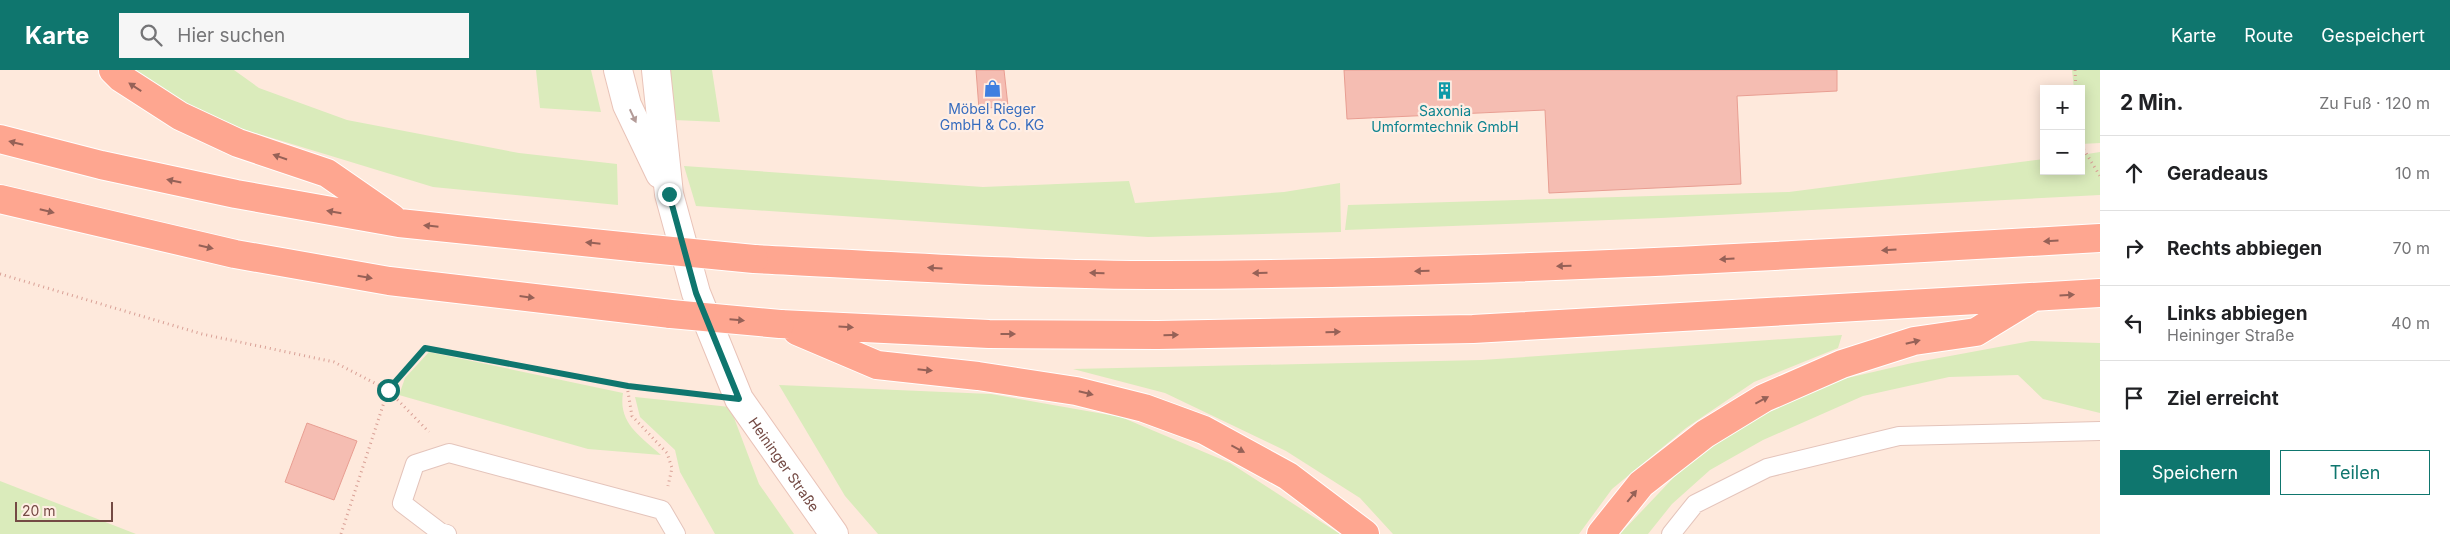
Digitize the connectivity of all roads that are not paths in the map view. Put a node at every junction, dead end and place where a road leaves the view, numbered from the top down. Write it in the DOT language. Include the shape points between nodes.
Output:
graph roads {
  1 [pos="113,70"];
  2 [pos="618,70"];
  3 [pos="656,70"];
  4 [pos="0,139"];
  5 [pos="669,194"];
  6 [pos="0,199"];
  7 [pos="399,223"];
  8 [pos="2100,238"];
  9 [pos="2100,294"];
  10 [pos="2034,297"];
  11 [pos="780,324"];
  12 [pos="2095,431"];
  13 [pos="446,534"];
  14 [pos="676,534"];
  15 [pos="834,534"];
  16 [pos="1365,534"];
  17 [pos="1601,534"];
  18 [pos="1671,534"];
  7 -- 1 [label="highway, one-way" via="326,173 238,143 180,116"];
  2 -- 5 [label="main road, Heininger Straße, one-way" via="627,105"];
  3 -- 5 [label="main road, Heininger Straße"];
  7 -- 4 [label="highway, one-way" via="236,194"];
  5 -- 15 [label="main road, Heininger Straße" via="696,293 739,399"];
  6 -- 11 [label="highway, one-way, bridge" via="235,254 389,281"];
  8 -- 7 [label="highway, one-way, bridge" via="1500,269 1185,275 987,271 754,259"];
  10 -- 9 [label="highway, one-way"];
  11 -- 10 [label="highway, one-way" via="999,334 1158,335 1463,329"];
  17 -- 10 [label="highway, one-way" via="1641,484 1705,434 1764,398 1842,364 1914,341 1976,332"];
  11 -- 16 [label="highway, one-way" via="876,365 1076,391 1144,408 1204,430 1288,476"];
  12 -- 18 [label="lane" via="1899,436 1767,468 1695,504"];
  13 -- 14 [label="lane" via="402,503 415,464 450,453 662,510"];
}
